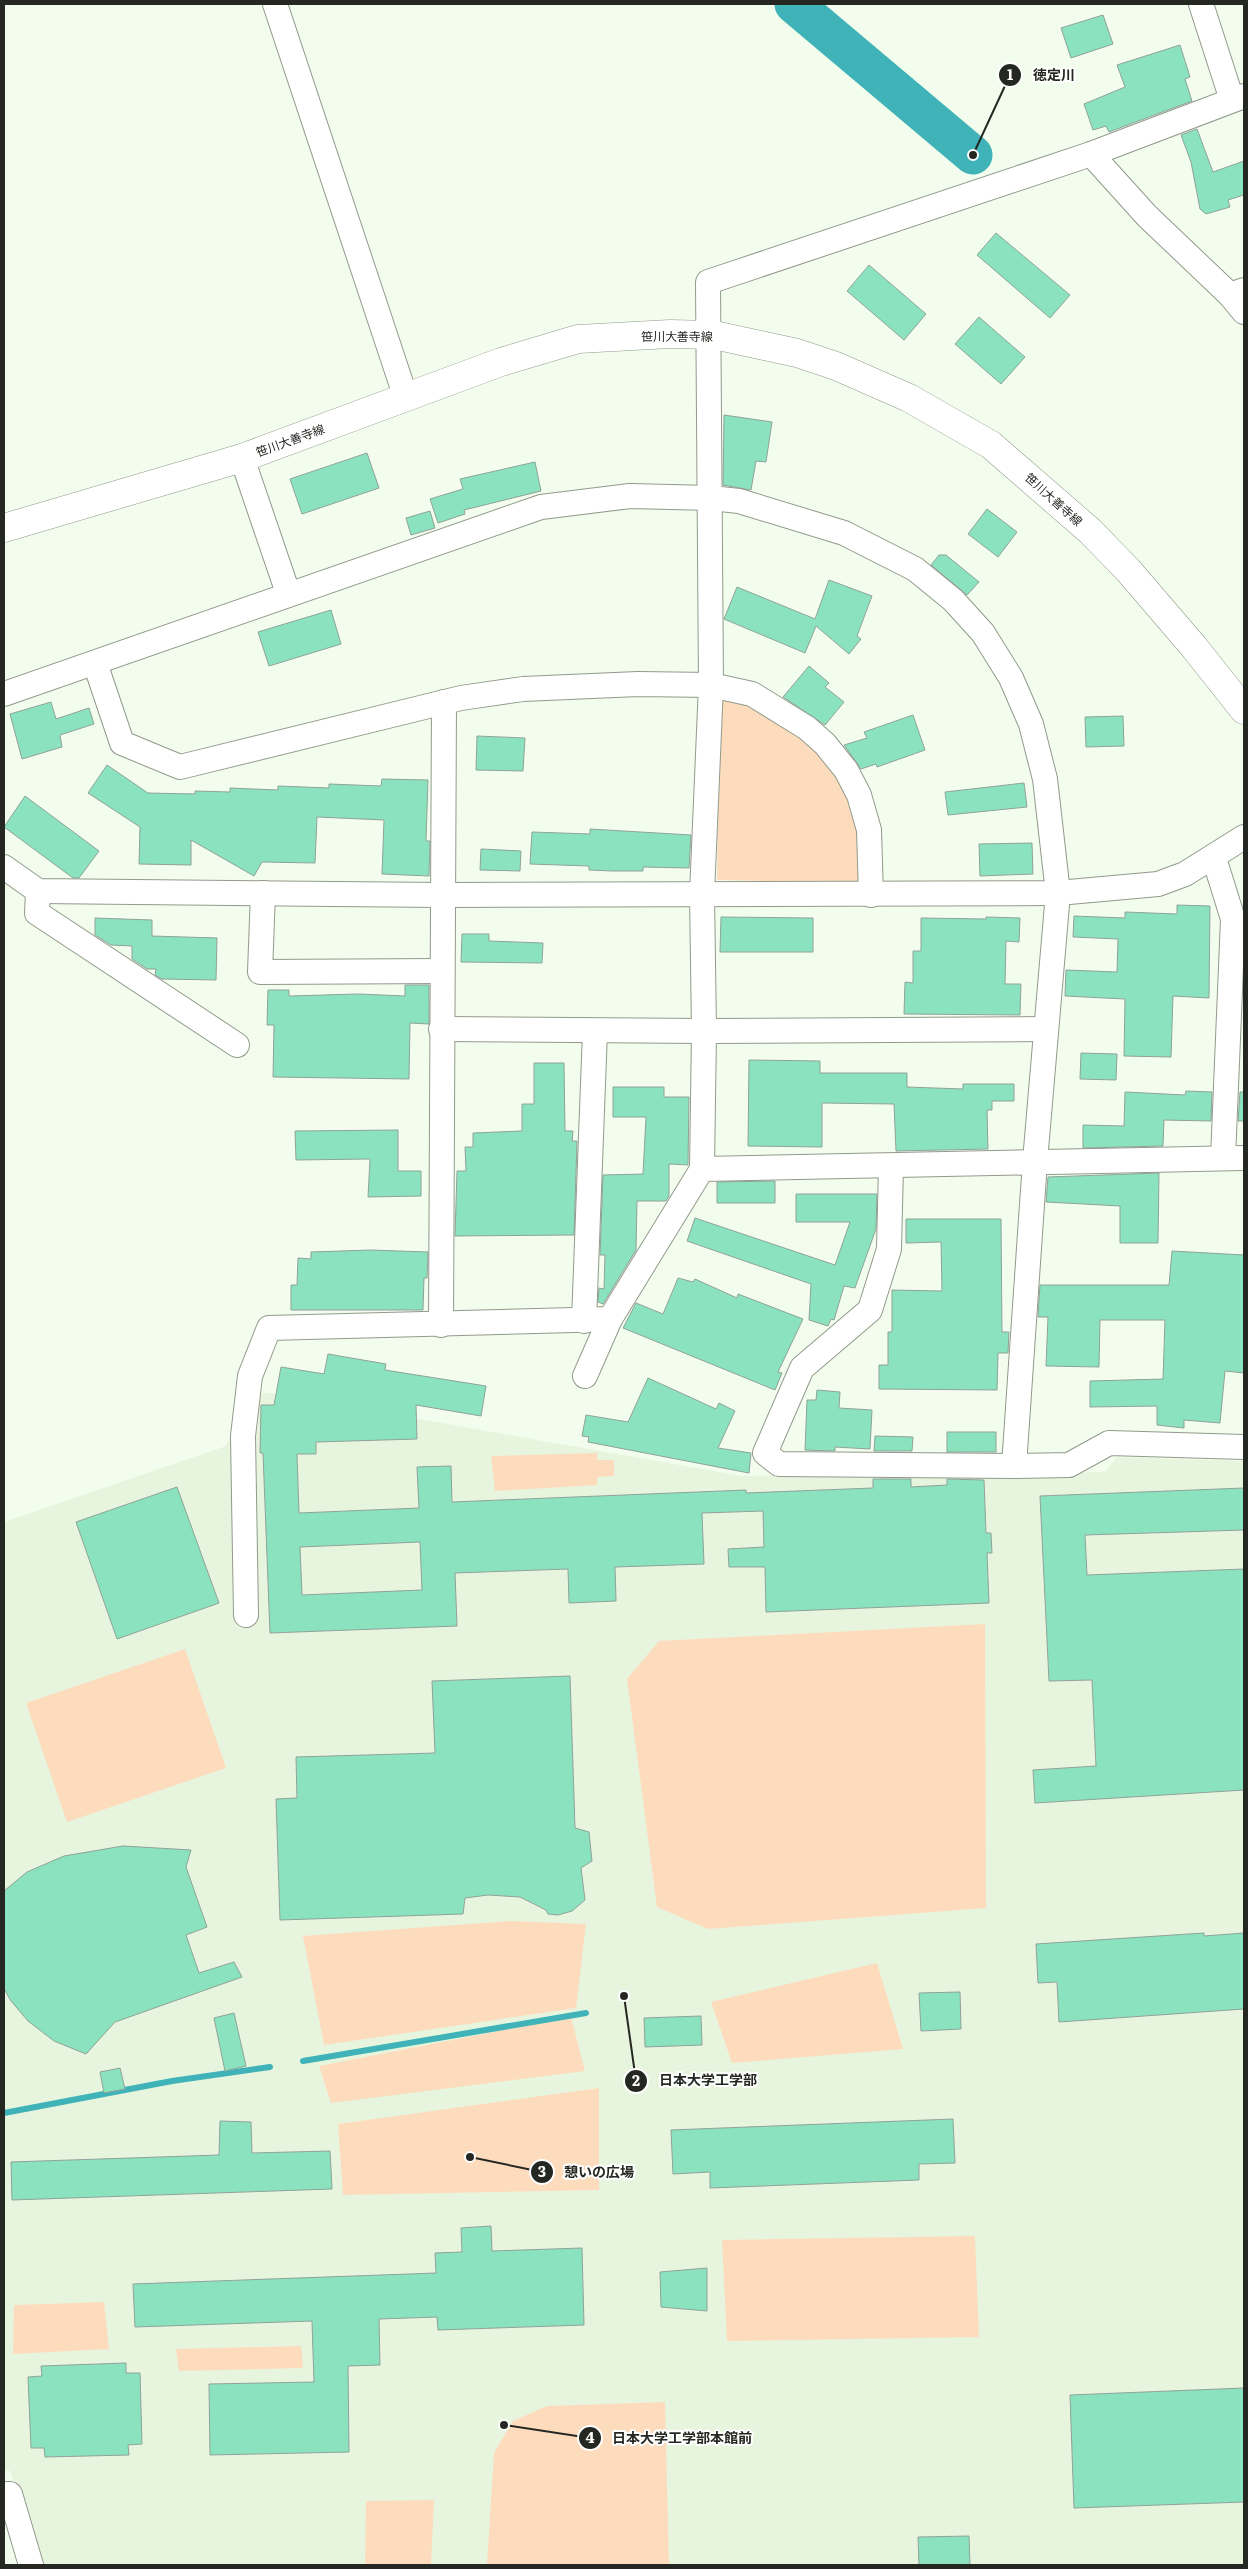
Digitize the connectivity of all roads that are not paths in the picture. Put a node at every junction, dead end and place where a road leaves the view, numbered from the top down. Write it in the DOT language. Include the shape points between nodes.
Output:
graph roads {
  1 [pos="275,4"];
  2 [pos="1201,4"];
  3 [pos="1238,98"];
  4 [pos="1092,154"];
  5 [pos="1240,299"];
  6 [pos="709,335"];
  7 [pos="406,398"];
  8 [pos="242,458"];
  9 [pos="711,498"];
  10 [pos="4,528"];
  11 [pos="288,593"];
  12 [pos="95,663"];
  13 [pos="711,685"];
  14 [pos="4,694"];
  15 [pos="444,702"];
  16 [pos="1244,710"];
  17 [pos="1244,837"];
  18 [pos="1214,858"];
  19 [pos="4,867"];
  20 [pos="38,891"];
  21 [pos="1058,892"];
  22 [pos="263,893"];
  23 [pos="702,894"];
  24 [pos="442,895"];
  25 [pos="871,895"];
  26 [pos="1238,944"];
  27 [pos="441,971"];
  28 [pos="441,1029"];
  29 [pos="1046,1029"];
  30 [pos="595,1030"];
  31 [pos="704,1032"];
  32 [pos="237,1045"];
  33 [pos="1234,1158"];
  34 [pos="1034,1161"];
  35 [pos="891,1166"];
  36 [pos="702,1169"];
  37 [pos="610,1319"];
  38 [pos="584,1321"];
  39 [pos="441,1324"];
  40 [pos="586,1376"];
  41 [pos="1244,1447"];
  42 [pos="1014,1466"];
  43 [pos="246,1615"];
  44 [pos="4,2494"];
  45 [pos="31,2565"];
  1 -- 7 [label="street"];
  2 -- 3 [label="street"];
  3 -- 4 [label="street"];
  4 -- 5 [label="street" via="1147,216"];
  4 -- 6 [label="street" via="708,282"];
  6 -- 7 [label="street, 笹川大善寺線" via="578,339 501,362"];
  6 -- 9 [label="street"];
  6 -- 16 [label="street, 笹川大善寺線" via="796,353 836,366 909,398 991,445 1128,570"];
  7 -- 8 [label="street, 笹川大善寺線"];
  8 -- 10 [label="street, 笹川大善寺線"];
  8 -- 11 [label="street"];
  9 -- 11 [label="street" via="630,496 541,507"];
  9 -- 13 [label="street"];
  9 -- 21 [label="street" via="739,501 844,533 915,569 952,600 983,633 1011,678 1031,724 1045,779"];
  11 -- 12 [label="street"];
  12 -- 14 [label="street"];
  12 -- 15 [label="street" via="122,743 180,767"];
  13 -- 15 [label="street" via="638,684 522,690"];
  13 -- 23 [label="street"];
  13 -- 25 [label="street" via="752,694 807,728 846,770 859,795 869,830"];
  15 -- 24 [label="street"];
  17 -- 18 [label="street"];
  18 -- 21 [label="street" via="1158,884"];
  18 -- 26 [label="street"];
  19 -- 20 [label="street"];
  20 -- 22 [label="street"];
  20 -- 32 [label="street" via="37,913"];
  21 -- 25 [label="street"];
  21 -- 29 [label="street"];
  22 -- 24 [label="street"];
  22 -- 27 [label="street" via="260,972"];
  23 -- 24 [label="street"];
  23 -- 25 [label="street"];
  23 -- 31 [label="street"];
  24 -- 27 [label="street"];
  26 -- 33 [label="street"];
  27 -- 28 [label="street"];
  28 -- 30 [label="street"];
  28 -- 39 [label="street"];
  29 -- 31 [label="street"];
  29 -- 34 [label="street"];
  30 -- 31 [label="street"];
  30 -- 38 [label="street"];
  31 -- 36 [label="street"];
  33 -- 34 [label="street"];
  34 -- 35 [label="street"];
  34 -- 42 [label="street"];
  35 -- 36 [label="street"];
  35 -- 42 [label="street" via="889,1248 870,1310 802,1368 765,1453 779,1464"];
  36 -- 37 [label="street"];
  37 -- 38 [label="street"];
  37 -- 40 [label="street"];
  38 -- 39 [label="street"];
  39 -- 43 [label="street" via="269,1328 250,1376 243,1436"];
  41 -- 42 [label="street" via="1109,1443 1070,1465"];
  44 -- 45 [label="street" via="10,2494"];
}
